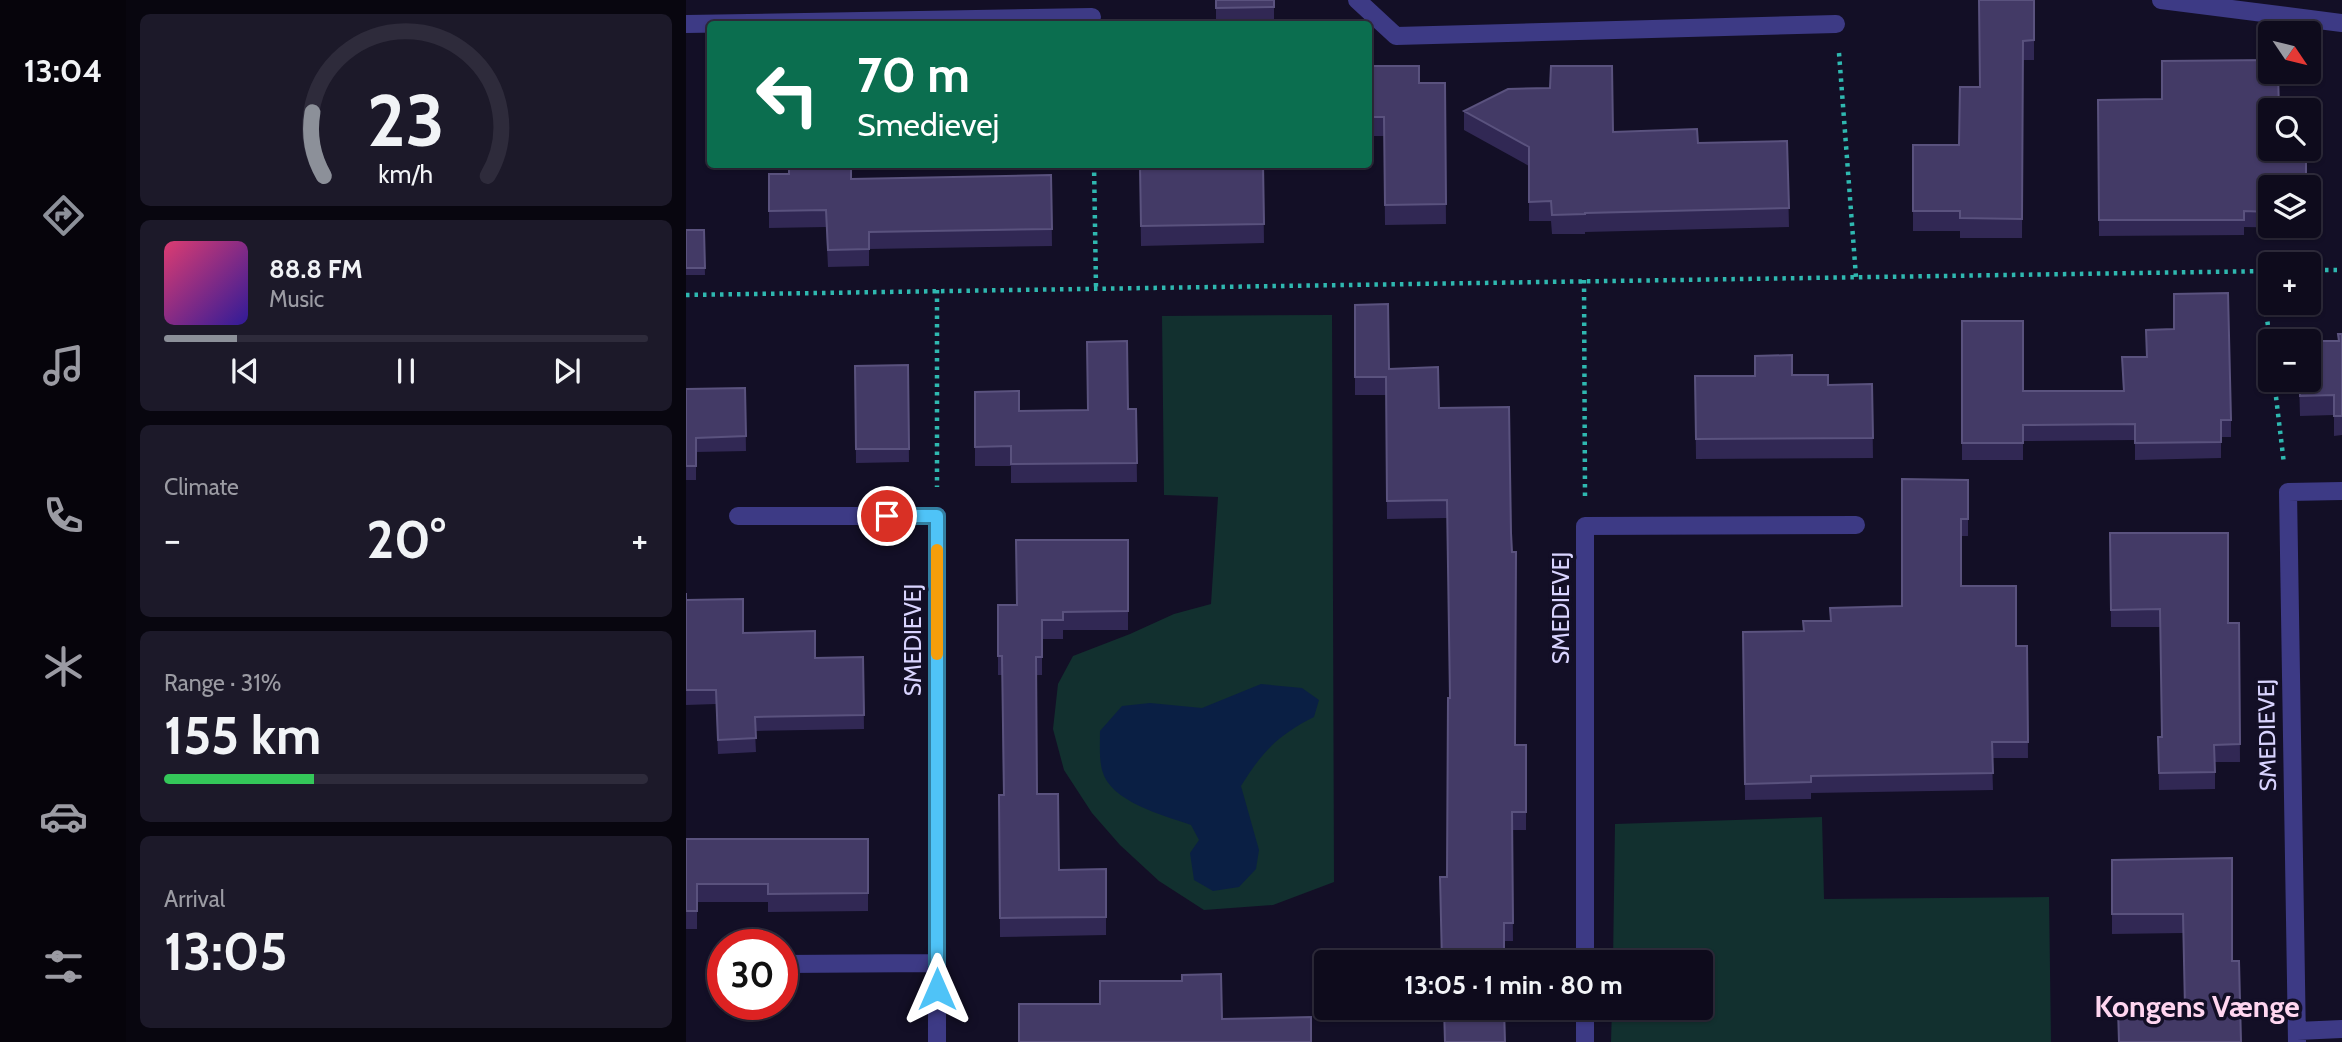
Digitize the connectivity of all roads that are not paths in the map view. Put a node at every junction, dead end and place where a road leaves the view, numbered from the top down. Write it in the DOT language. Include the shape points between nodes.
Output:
graph roads {
  1 [pos="1357,0"];
  2 [pos="2161,0"];
  3 [pos="1092,17"];
  4 [pos="860,21"];
  5 [pos="2342,23"];
  6 [pos="686,24"];
  7 [pos="707,24"];
  8 [pos="1836,24"];
  9 [pos="2342,491"];
  10 [pos="738,516"];
  11 [pos="1856,525"];
  12 [pos="1585,950"];
  13 [pos="937,963"];
  14 [pos="798,964"];
  15 [pos="1585,1020"];
  16 [pos="2342,1029"];
  17 [pos="2297,1036"];
  18 [pos="937,1042"];
  19 [pos="1585,1042"];
  1 -- 8 [label="street" via="1396,36"];
  2 -- 5 [label="street"];
  3 -- 4 [label="street"];
  6 -- 7 [label="street"];
  9 -- 17 [label="street, SMEDIEVEJ" via="2288,492"];
  10 -- 13 [label="street, SMEDIEVEJ" via="937,516"];
  11 -- 12 [label="street, SMEDIEVEJ" via="1585,526"];
  13 -- 14 [label="street"];
  13 -- 18 [label="street, SMEDIEVEJ"];
  15 -- 19 [label="street"];
  16 -- 17 [label="street, SMEDIEVEJ"];
}
